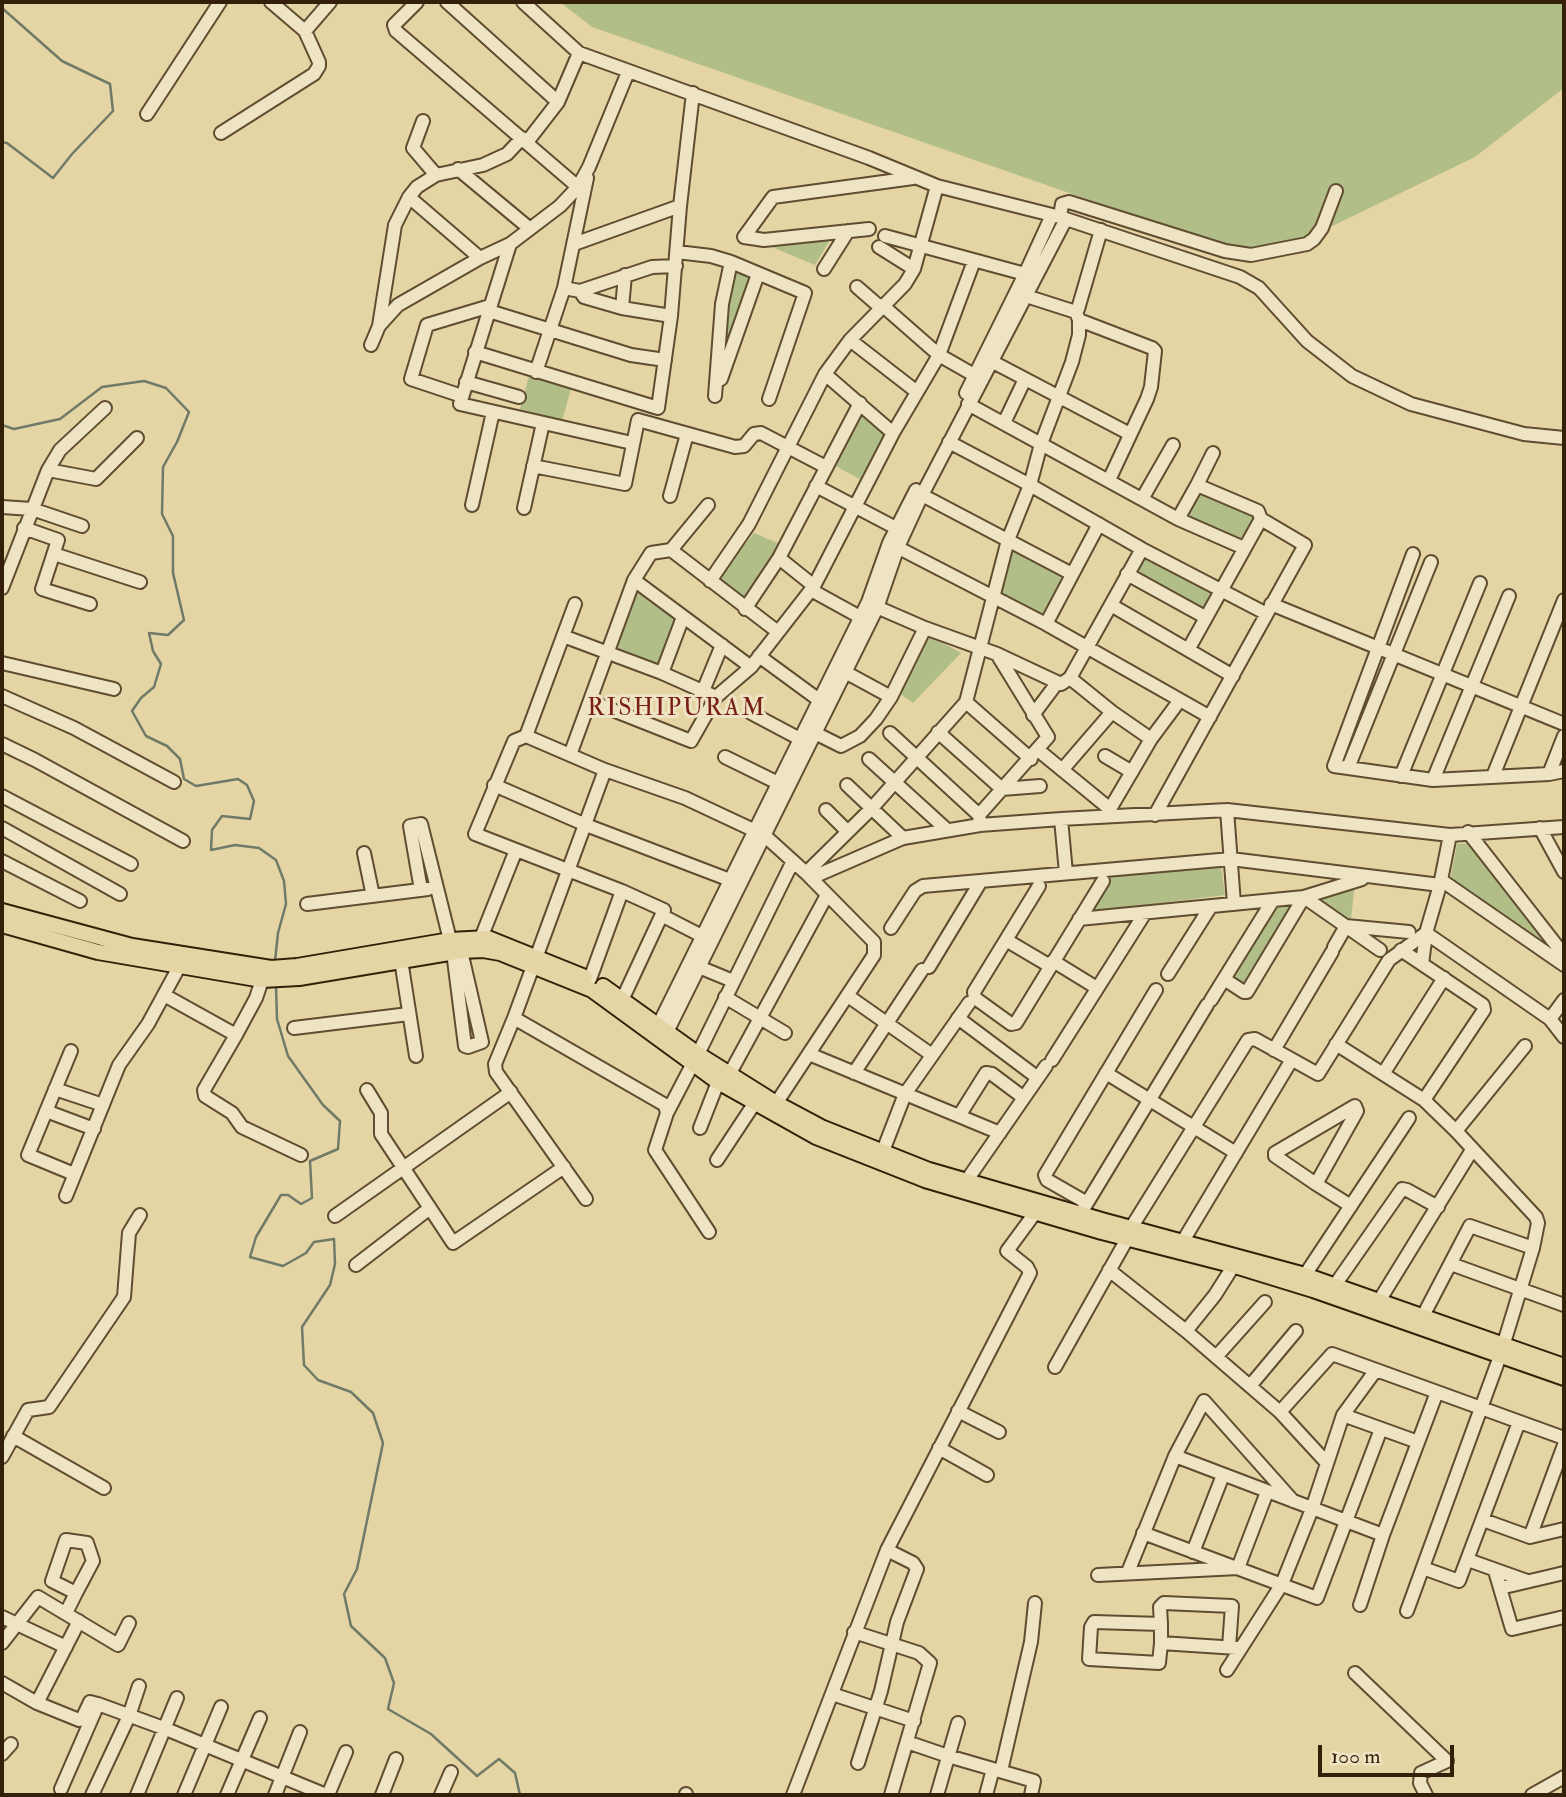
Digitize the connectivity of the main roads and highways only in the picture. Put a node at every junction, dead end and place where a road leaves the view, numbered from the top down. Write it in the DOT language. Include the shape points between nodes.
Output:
graph roads {
  1 [pos="2,911"];
  2 [pos="2,925"];
  3 [pos="454,948"];
  4 [pos="534,961"];
  5 [pos="298,972"];
  6 [pos="266,974"];
  7 [pos="660,1033"];
  8 [pos="723,1078"];
  9 [pos="773,1108"];
  10 [pos="1129,1233"];
  11 [pos="1236,1261"];
  12 [pos="1502,1351"];
  13 [pos="1564,1366"];
  14 [pos="1564,1378"];
  1 -- 6 [label="main road" via="132,946"];
  2 -- 6 [label="main road" via="98,952 179,967"];
  3 -- 4 [label="main road"];
  3 -- 4 [label="main road" via="481,937 504,942"];
  3 -- 5 [label="main road"];
  3 -- 5 [label="main road" via="401,960"];
  4 -- 7 [label="main road" via="592,990"];
  4 -- 7 [label="main road" via="590,979 623,998"];
  5 -- 6 [label="main road"];
  7 -- 8 [label="main road"];
  8 -- 9 [label="main road"];
  8 -- 9 [label="main road" via="754,1104"];
  9 -- 10 [label="main road" via="929,1170 1083,1208"];
  9 -- 10 [label="main road" via="816,1137 925,1181 1035,1213"];
  10 -- 11 [label="main road"];
  10 -- 11 [label="main road" via="1183,1241"];
  11 -- 12 [label="main road"];
  11 -- 12 [label="main road" via="1335,1285 1423,1316"];
  12 -- 13 [label="main road"];
  12 -- 14 [label="main road"];
}
